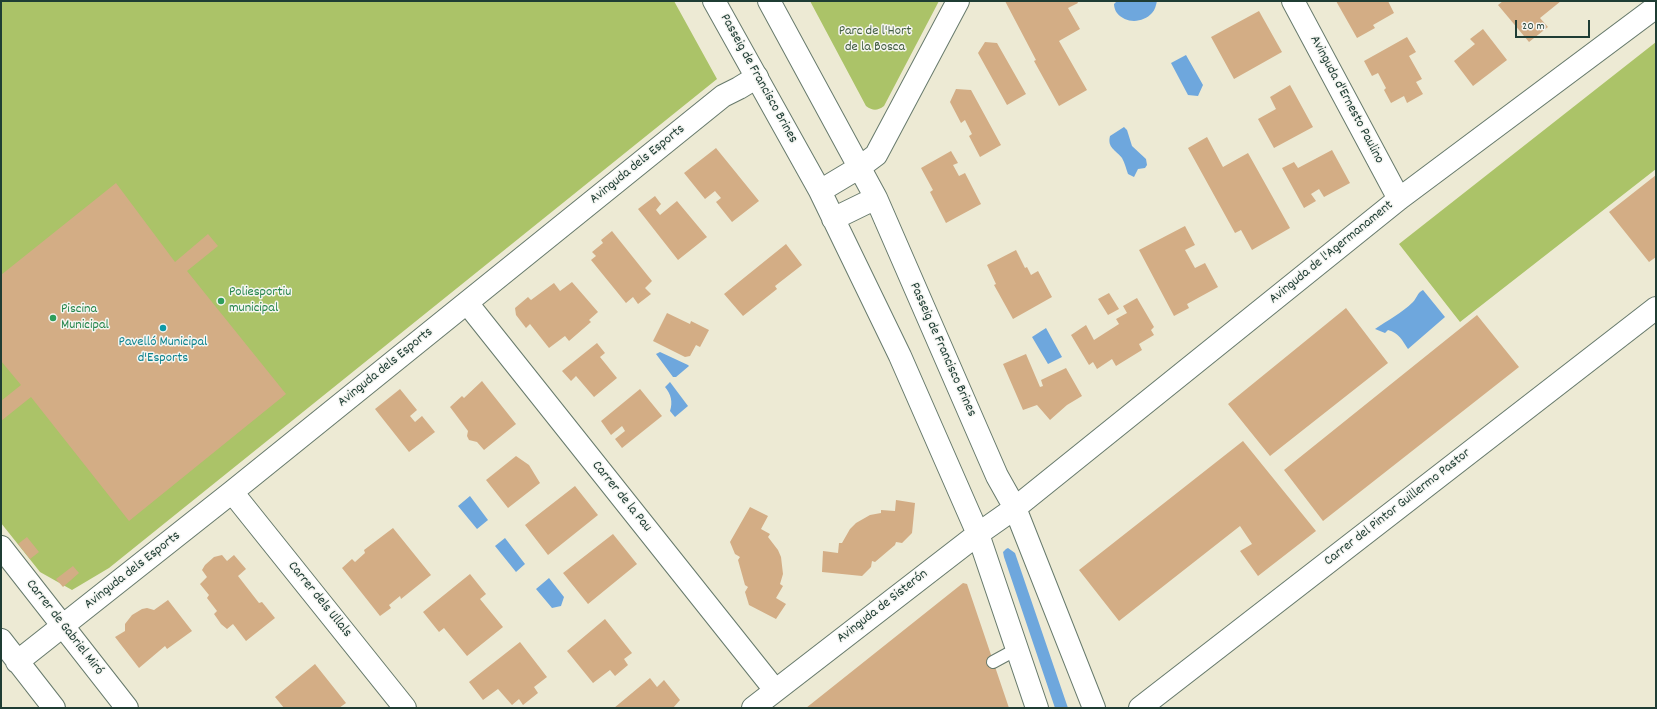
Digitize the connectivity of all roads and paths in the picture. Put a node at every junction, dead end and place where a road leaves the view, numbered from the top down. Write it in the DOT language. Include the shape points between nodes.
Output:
graph roads {
  1 [pos="714,1"];
  2 [pos="769,1"];
  3 [pos="958,1"];
  4 [pos="1293,1"];
  5 [pos="1656,7"];
  6 [pos="757,77"];
  7 [pos="860,167"];
  8 [pos="820,191"];
  9 [pos="876,198"];
  10 [pos="1400,199"];
  11 [pos="833,219"];
  12 [pos="467,303"];
  13 [pos="1656,308"];
  14 [pos="232,492"];
  15 [pos="1015,508"];
  16 [pos="978,534"];
  17 [pos="1,547"];
  18 [pos="63,626"];
  19 [pos="1,640"];
  20 [pos="1017,649"];
  21 [pos="17,662"];
  22 [pos="993,662"];
  23 [pos="776,690"];
  24 [pos="54,708"];
  25 [pos="128,708"];
  26 [pos="405,708"];
  27 [pos="753,708"];
  28 [pos="1037,708"];
  29 [pos="1094,708"];
  30 [pos="1140,708"];
  1 -- 6 [label="street, Passeig de Francisco Brines"];
  2 -- 7 [label="street, Passeig de Francisco Brines"];
  3 -- 7 [label="street" via="876,155"];
  4 -- 10 [label="street, Avinguda d'Ernesto Paulino"];
  5 -- 10 [label="street, Avinguda de l'Agermanament"];
  6 -- 8 [label="street, Passeig de Francisco Brines"];
  6 -- 12 [label="street, Avinguda dels Esports" via="723,96"];
  7 -- 8 [label="street"];
  7 -- 9 [label="street, Passeig de Francisco Brines"];
  8 -- 11 [label="street, Passeig de Francisco Brines"];
  9 -- 11 [label="street"];
  9 -- 15 [label="street, Passeig de Francisco Brines" via="997,476"];
  10 -- 15 [label="street, Avinguda de l'Agermanament"];
  11 -- 16 [label="street, Passeig de Francisco Brines" via="900,356"];
  12 -- 14 [label="street, Avinguda dels Esports"];
  12 -- 23 [label="street, Carrer de la Pau"];
  13 -- 30 [label="street, Carrer del Pintor Guillermo Pastor"];
  14 -- 18 [label="street, Avinguda dels Esports"];
  14 -- 26 [label="street, Carrer dels Ullals"];
  15 -- 16 [label="street, Avinguda de Sisterón"];
  15 -- 29 [label="street, Passeig de Francisco Brines"];
  16 -- 20 [label="street, Passeig de Francisco Brines"];
  16 -- 23 [label="street, Avinguda de Sisterón"];
  17 -- 18 [label="street, Carrer de Gabriel Miró"];
  18 -- 21 [label="street, Avinguda dels Esports"];
  18 -- 25 [label="street, Carrer de Gabriel Miró"];
  19 -- 21 [label="street"];
  20 -- 22 [label="lane"];
  20 -- 28 [label="street, Passeig de Francisco Brines"];
  21 -- 24 [label="street"];
  23 -- 27 [label="street, Avinguda de Sisterón"];
}
